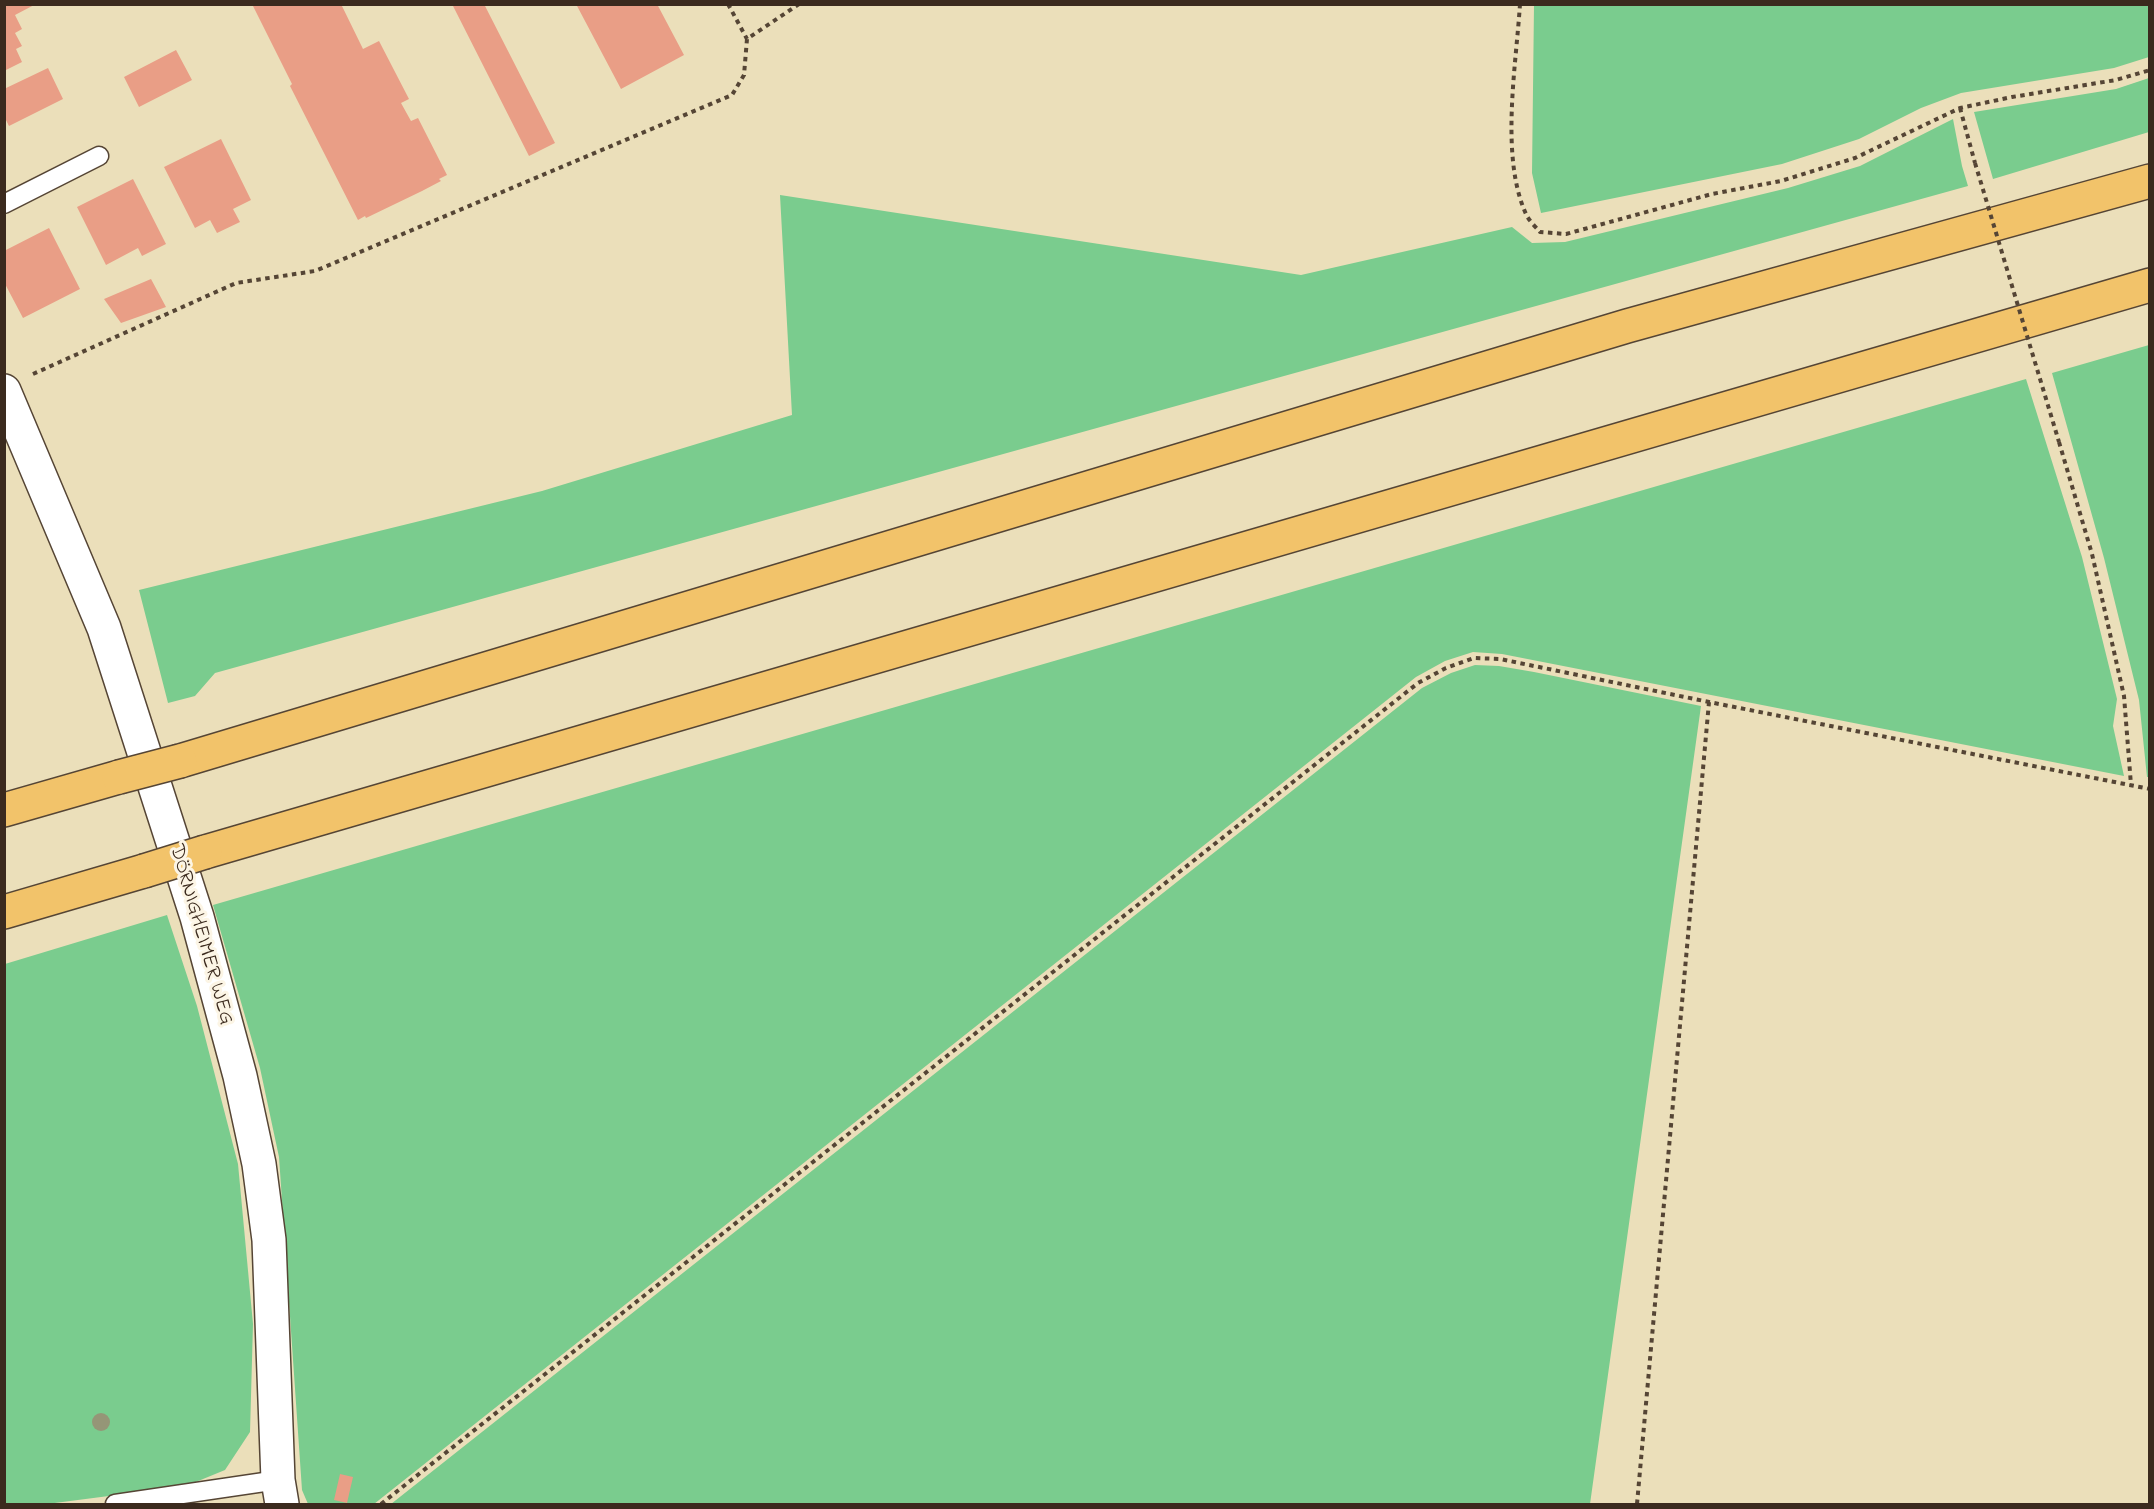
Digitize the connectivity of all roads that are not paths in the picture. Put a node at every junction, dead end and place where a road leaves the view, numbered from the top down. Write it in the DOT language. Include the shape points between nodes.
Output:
graph roads {
  1 [pos="99,156"];
  2 [pos="2150,181"];
  3 [pos="4,204"];
  4 [pos="2150,285"];
  5 [pos="15,384"];
  6 [pos="4,810"];
  7 [pos="4,912"];
  8 [pos="280,1492"];
  9 [pos="115,1504"];
  1 -- 3 [label="lane"];
  2 -- 6 [label="highway, bridge" via="1627,326 180,761"];
  4 -- 7 [label="highway, bridge"];
  5 -- 8 [label="street, DÖRNIGHEIMER WEG" via="105,628 197,917 240,1076 259,1164 269,1240"];
  8 -- 9 [label="lane"];
}
